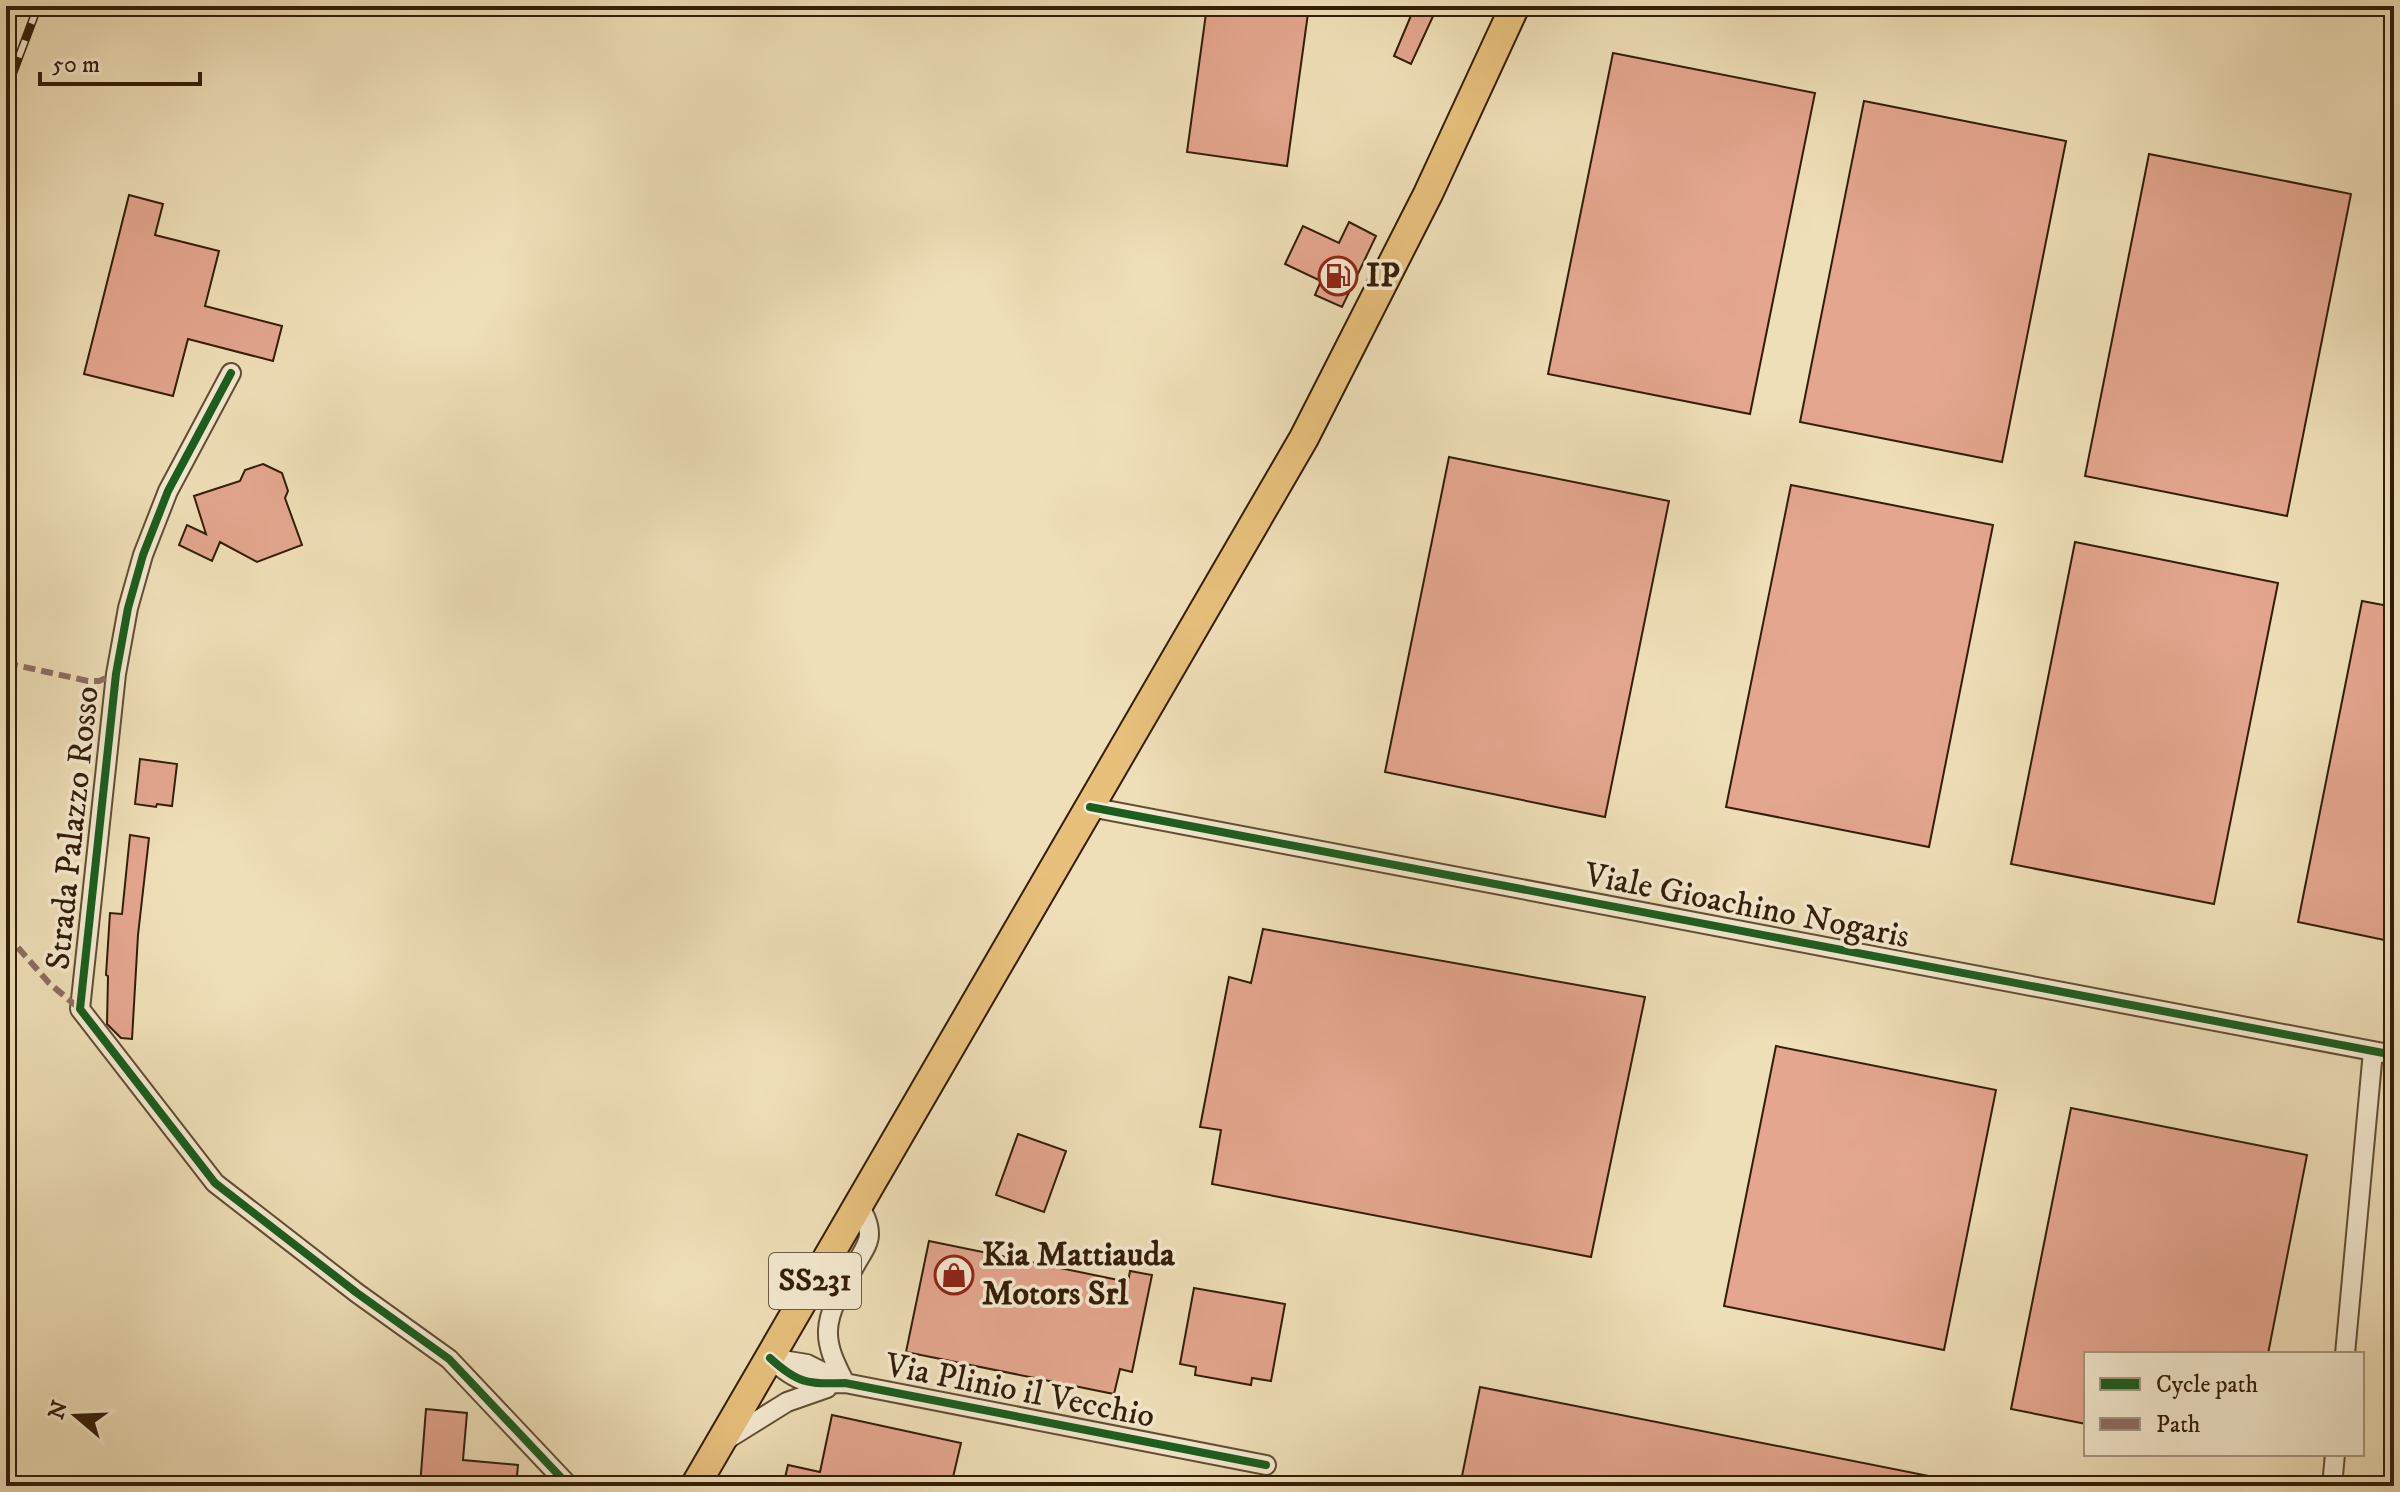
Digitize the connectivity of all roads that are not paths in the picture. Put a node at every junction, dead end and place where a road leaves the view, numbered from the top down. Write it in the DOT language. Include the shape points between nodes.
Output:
graph roads {
  1 [pos="1515,6"];
  2 [pos="231,373"];
  3 [pos="1090,807"];
  4 [pos="2373,1051"];
  5 [pos="2394,1055"];
  6 [pos="859,1205"];
  7 [pos="2345,1352"];
  8 [pos="770,1358"];
  9 [pos="845,1383"];
  10 [pos="721,1442"];
  11 [pos="2335,1456"];
  12 [pos="1266,1465"];
  13 [pos="569,1486"];
  14 [pos="695,1486"];
  15 [pos="2332,1486"];
  1 -- 3 [label="main road" via="1428,194 1304,438"];
  2 -- 13 [label="street, Strada Palazzo Rosso" via="168,491 128,608 116,674 80,1009 215,1183 449,1359"];
  3 -- 4 [label="street, Viale Gioachino Nogaris"];
  3 -- 6 [label="main road"];
  4 -- 5 [label="street, Viale Gioachino Nogaris"];
  4 -- 7 [label="street"];
  6 -- 8 [label="main road, SS231"];
  6 -- 9 [label="street, Via Plinio il Vecchio" via="868,1243 828,1329"];
  8 -- 9 [label="street, Via Plinio il Vecchio" via="795,1378"];
  8 -- 10 [label="main road, SS231"];
  9 -- 10 [label="street, Via Plinio il Vecchio" via="787,1402"];
  9 -- 12 [label="street, Via Plinio il Vecchio"];
  10 -- 14 [label="main road, SS231"];
  11 -- 15 [label="street"];
}
